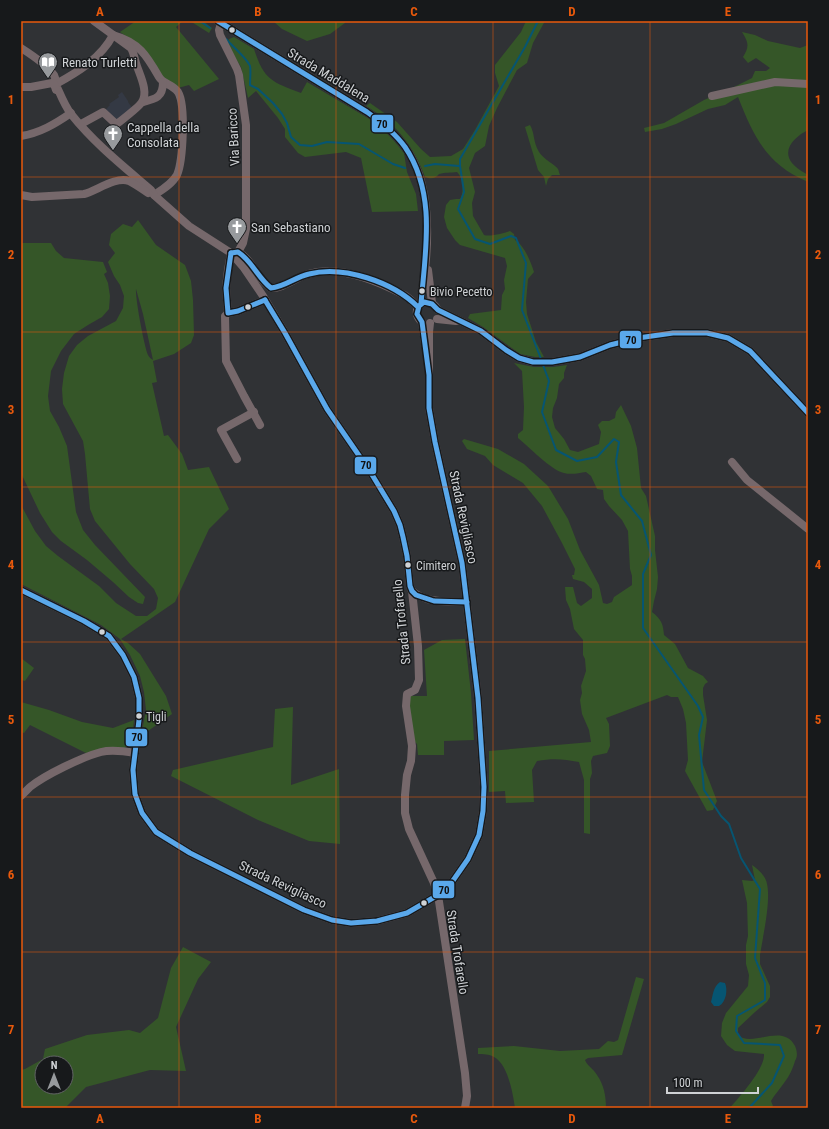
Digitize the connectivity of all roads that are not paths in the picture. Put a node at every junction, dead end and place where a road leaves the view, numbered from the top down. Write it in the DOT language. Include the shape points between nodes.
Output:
graph roads {
  1 [pos="94,21"];
  2 [pos="219,22"];
  3 [pos="113,35"];
  4 [pos="21,48"];
  5 [pos="163,82"];
  6 [pos="56,84"];
  7 [pos="808,84"];
  8 [pos="21,87"];
  9 [pos="712,96"];
  10 [pos="64,102"];
  11 [pos="143,102"];
  12 [pos="71,114"];
  13 [pos="80,124"];
  14 [pos="21,136"];
  15 [pos="21,195"];
  16 [pos="71,195"];
  17 [pos="154,195"];
  18 [pos="32,202"];
  19 [pos="235,253"];
  20 [pos="426,259"];
  21 [pos="265,300"];
  22 [pos="432,303"];
  23 [pos="420,305"];
  24 [pos="438,310"];
  25 [pos="228,313"];
  26 [pos="430,321"];
  27 [pos="462,322"];
  28 [pos="254,412"];
  29 [pos="808,413"];
  30 [pos="260,425"];
  31 [pos="237,459"];
  32 [pos="732,462"];
  33 [pos="808,529"];
  34 [pos="21,590"];
  35 [pos="412,591"];
  36 [pos="467,602"];
  37 [pos="135,753"];
  38 [pos="21,796"];
  39 [pos="438,895"];
  40 [pos="465,1108"];
  1 -- 3 [label="street"];
  2 -- 19 [label="street, Via Baricco" via="220,34 239,75 246,125 246,229 243,243"];
  2 -- 20 [label="street, Strada Maddalena" via="367,112 386,126 405,146 415,164 422,187 426,209"];
  3 -- 5 [label="street" via="133,43 149,60"];
  3 -- 6 [label="street" via="108,45 84,67"];
  3 -- 11 [label="street" via="127,44 134,53 144,91"];
  4 -- 6 [label="street" via="43,63 53,74"];
  5 -- 11 [label="street" via="159,96"];
  5 -- 17 [label="street" via="172,86 178,93 183,132 177,175 172,182"];
  6 -- 10 [label="street"];
  7 -- 9 [label="street" via="775,82"];
  8 -- 10 [label="street" via="53,83"];
  10 -- 12 [label="street"];
  11 -- 13 [label="street" via="116,124 103,112"];
  12 -- 13 [label="street"];
  12 -- 14 [label="street" via="40,132"];
  13 -- 17 [label="street" via="104,150"];
  15 -- 16 [label="street"];
  16 -- 17 [label="street" via="90,192 120,180 129,181"];
  16 -- 18 [label="street" via="63,199"];
  17 -- 19 [label="street" via="189,226"];
  19 -- 21 [label="street, Strada Trofarello"];
  19 -- 23 [label="street" via="243,256 262,281 271,288 308,274 339,272 376,282"];
  19 -- 25 [label="street, Via Baricco" via="228,270"];
  20 -- 22 [label="street, Strada Maddalena"];
  20 -- 23 [label="street, Strada Maddalena"];
  21 -- 25 [label="street"];
  21 -- 35 [label="street, Strada Trofarello" via="327,409 394,511 403,537"];
  22 -- 23 [label="street" via="424,302"];
  22 -- 24 [label="street"];
  23 -- 26 [label="street, Strada Revigliasco" via="417,310 419,319"];
  24 -- 26 [label="street, Strada Revigliasco" via="438,314"];
  24 -- 27 [label="street"];
  25 -- 28 [label="street, Via Baricco" via="225,316 226,361"];
  26 -- 27 [label="street"];
  26 -- 36 [label="street, Strada Revigliasco" via="429,408 462,563"];
  27 -- 29 [label="street" via="481,331 519,358 533,362 552,362 580,357 610,345 673,333 707,334 728,338 750,351"];
  28 -- 30 [label="street, Via Baricco"];
  28 -- 31 [label="street" via="221,430"];
  32 -- 33 [label="street" via="747,480"];
  34 -- 37 [label="street, Strada Revigliasco" via="109,636 123,655 134,677 139,698"];
  35 -- 36 [label="street" via="434,601"];
  35 -- 39 [label="street, Strada Trofarello" via="419,680 415,690 407,694 406,706 412,746 405,813 409,829"];
  36 -- 39 [label="street, Strada Revigliasco" via="478,698 484,787 483,811 479,835 468,859 452,882"];
  37 -- 38 [label="street" via="110,751 90,756 48,776"];
  37 -- 39 [label="street, Strada Revigliasco" via="135,794 142,813 156,832 190,853 304,910 332,920 351,923 377,921 407,913"];
  39 -- 40 [label="street, Strada Trofarello" via="465,1073"];
}
